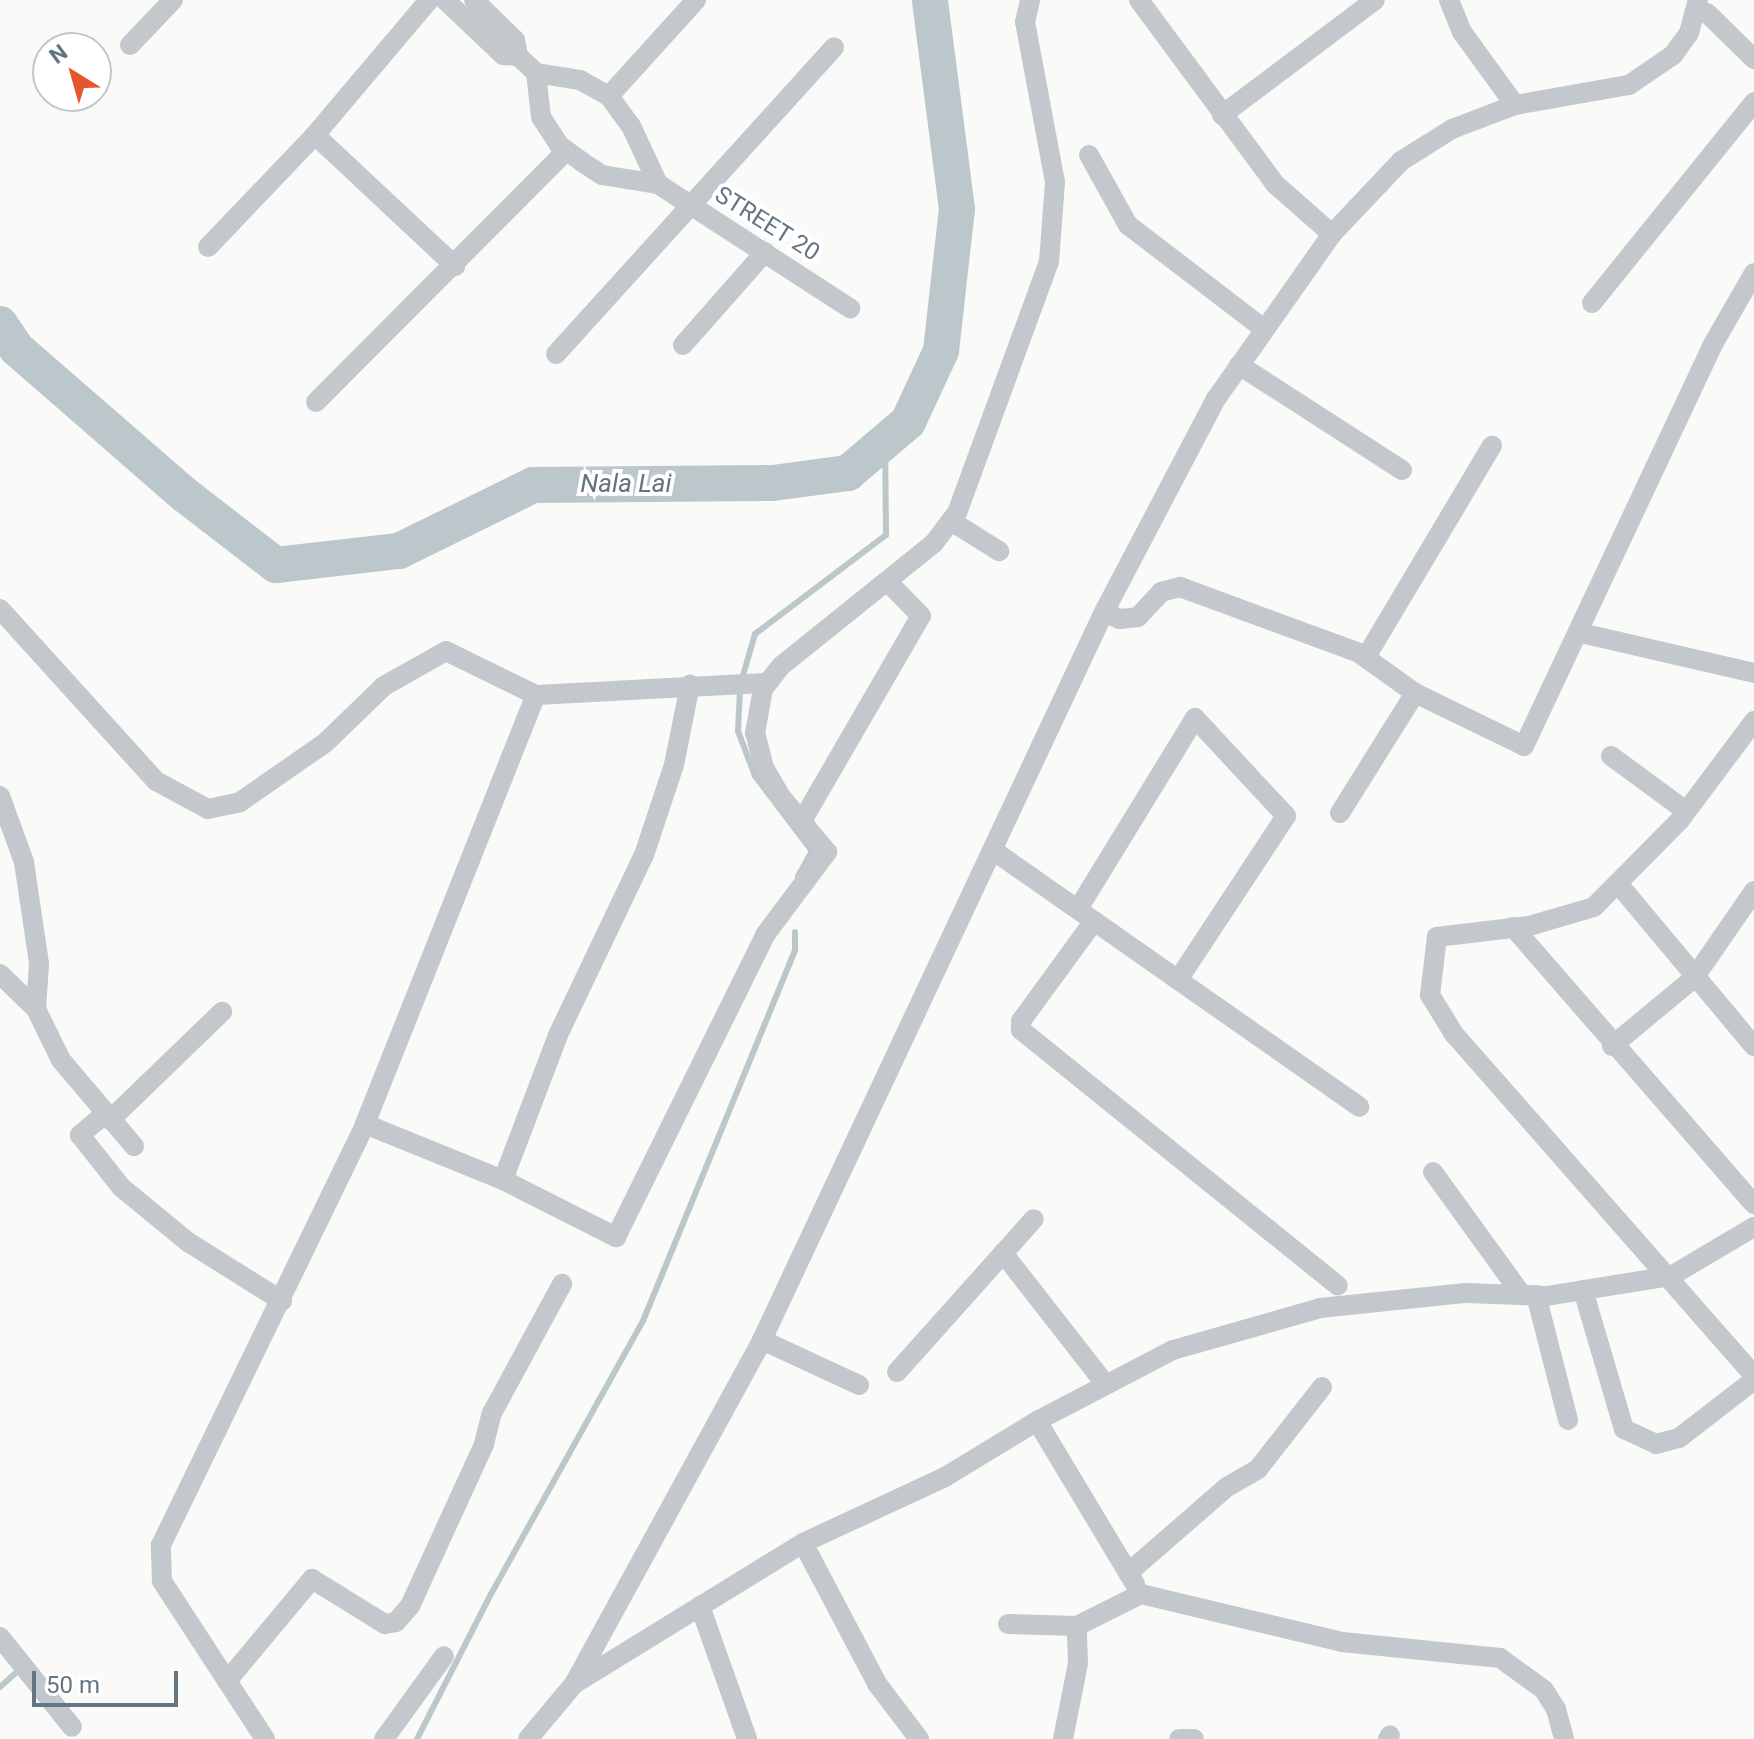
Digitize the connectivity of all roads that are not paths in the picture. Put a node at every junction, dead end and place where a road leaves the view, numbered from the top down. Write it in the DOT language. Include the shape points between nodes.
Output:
graph roads {
  1 [pos="173,0"];
  2 [pos="429,0"];
  3 [pos="445,0"];
  4 [pos="474,0"];
  5 [pos="696,0"];
  6 [pos="1030,0"];
  7 [pos="1139,0"];
  8 [pos="1375,0"];
  9 [pos="1449,0"];
  10 [pos="1705,4"];
  11 [pos="130,45"];
  12 [pos="834,47"];
  13 [pos="518,56"];
  14 [pos="1754,59"];
  15 [pos="536,73"];
  16 [pos="609,96"];
  17 [pos="1754,102"];
  18 [pos="1515,105"];
  19 [pos="1222,115"];
  20 [pos="315,135"];
  21 [pos="566,151"];
  22 [pos="1089,155"];
  23 [pos="658,184"];
  24 [pos="690,207"];
  25 [pos="1332,234"];
  26 [pos="208,247"];
  27 [pos="765,252"];
  28 [pos="455,266"];
  29 [pos="1754,273"];
  30 [pos="1592,303"];
  31 [pos="850,308"];
  32 [pos="1264,329"];
  33 [pos="683,345"];
  34 [pos="556,354"];
  35 [pos="1239,365"];
  36 [pos="316,402"];
  37 [pos="1492,446"];
  38 [pos="1402,470"];
  39 [pos="951,521"];
  40 [pos="999,551"];
  41 [pos="888,582"];
  42 [pos="0,609"];
  43 [pos="1104,612"];
  44 [pos="1581,633"];
  45 [pos="1366,657"];
  46 [pos="1754,673"];
  47 [pos="767,683"];
  48 [pos="690,685"];
  49 [pos="1415,693"];
  50 [pos="536,695"];
  51 [pos="1754,721"];
  52 [pos="1611,756"];
  53 [pos="0,796"];
  54 [pos="1686,811"];
  55 [pos="1340,813"];
  56 [pos="802,821"];
  57 [pos="994,851"];
  58 [pos="1620,886"];
  59 [pos="1753,895"];
  60 [pos="1086,915"];
  61 [pos="1513,927"];
  62 [pos="0,974"];
  63 [pos="1694,978"];
  64 [pos="1178,980"];
  65 [pos="36,1009"];
  66 [pos="222,1012"];
  67 [pos="1612,1046"];
  68 [pos="1754,1046"];
  69 [pos="1359,1107"];
  70 [pos="107,1117"];
  71 [pos="365,1124"];
  72 [pos="134,1146"];
  73 [pos="1433,1172"];
  74 [pos="503,1180"];
  75 [pos="1754,1204"];
  76 [pos="1034,1219"];
  77 [pos="1754,1227"];
  78 [pos="1003,1253"];
  79 [pos="1671,1276"];
  80 [pos="562,1284"];
  81 [pos="1338,1286"];
  82 [pos="1583,1290"];
  83 [pos="1529,1295"];
  84 [pos="282,1301"];
  85 [pos="762,1340"];
  86 [pos="897,1372"];
  87 [pos="1754,1377"];
  88 [pos="859,1385"];
  89 [pos="1106,1385"];
  90 [pos="1322,1387"];
  91 [pos="1568,1420"];
  92 [pos="1037,1421"];
  93 [pos="803,1543"];
  94 [pos="1128,1573"];
  95 [pos="1141,1594"];
  96 [pos="700,1606"];
  97 [pos="1008,1624"];
  98 [pos="1077,1626"];
  99 [pos="0,1637"];
  100 [pos="444,1656"];
  101 [pos="227,1681"];
  102 [pos="574,1684"];
  103 [pos="72,1727"];
  104 [pos="537,1736"];
  105 [pos="265,1739"];
  106 [pos="384,1739"];
  107 [pos="747,1739"];
  108 [pos="919,1739"];
  109 [pos="1063,1739"];
  110 [pos="1179,1739"];
  111 [pos="1194,1739"];
  112 [pos="1564,1739"];
  1 -- 11 [label="street"];
  2 -- 20 [label="street"];
  3 -- 13 [label="street" via="503,55"];
  4 -- 13 [label="street" via="515,40"];
  5 -- 16 [label="street"];
  6 -- 39 [label="street" via="1025,22 1047,115 1056,214 1049,262"];
  7 -- 19 [label="street"];
  8 -- 19 [label="street"];
  9 -- 18 [label="street" via="1462,32"];
  10 -- 14 [label="street"];
  10 -- 18 [label="street" via="1673,55 1629,85"];
  12 -- 24 [label="street"];
  13 -- 15 [label="street"];
  15 -- 16 [label="street, STREET 20" via="580,80"];
  15 -- 21 [label="street, STREET 20" via="541,117"];
  16 -- 23 [label="street, STREET 20" via="631,126"];
  17 -- 30 [label="street"];
  18 -- 25 [label="street" via="1418,148"];
  19 -- 25 [label="street" via="1275,184"];
  20 -- 26 [label="street"];
  20 -- 28 [label="street"];
  21 -- 23 [label="street, STREET 20" via="602,175"];
  21 -- 28 [label="street"];
  22 -- 32 [label="street" via="1128,225"];
  23 -- 24 [label="street, STREET 20"];
  24 -- 27 [label="street, STREET 20"];
  24 -- 34 [label="street"];
  25 -- 32 [label="street"];
  27 -- 31 [label="street, STREET 20"];
  27 -- 33 [label="street"];
  28 -- 36 [label="street"];
  29 -- 44 [label="street" via="1712,346"];
  32 -- 35 [label="street"];
  35 -- 38 [label="street"];
  35 -- 43 [label="street"];
  37 -- 45 [label="street"];
  39 -- 40 [label="street"];
  39 -- 41 [label="street"];
  41 -- 47 [label="street" via="781,666"];
  41 -- 56 [label="street" via="921,616"];
  42 -- 50 [label="street" via="156,781 208,809 240,802 325,743 384,686 446,651"];
  43 -- 45 [label="street" via="1120,619 1138,617 1161,592 1180,587"];
  43 -- 57 [label="street"];
  44 -- 46 [label="street"];
  44 -- 49 [label="street" via="1524,746"];
  45 -- 49 [label="street"];
  47 -- 48 [label="street"];
  47 -- 56 [label="street" via="756,718 757,750 781,797"];
  48 -- 50 [label="street"];
  48 -- 74 [label="street" via="674,765 644,855 558,1035"];
  49 -- 55 [label="street"];
  50 -- 71 [label="street"];
  51 -- 54 [label="street"];
  52 -- 54 [label="street"];
  53 -- 65 [label="street" via="24,862 39,964"];
  54 -- 58 [label="street"];
  56 -- 74 [label="street" via="827,852 765,935 616,1237"];
  57 -- 60 [label="street"];
  57 -- 85 [label="street"];
  58 -- 61 [label="street" via="1594,907"];
  58 -- 63 [label="street"];
  59 -- 63 [label="street"];
  60 -- 64 [label="street"];
  60 -- 64 [label="street" via="1195,718 1286,816"];
  60 -- 81 [label="street" via="1021,1021 1021,1030"];
  61 -- 67 [label="street"];
  61 -- 79 [label="street" via="1437,937 1431,1003"];
  62 -- 65 [label="street"];
  63 -- 67 [label="street"];
  63 -- 68 [label="street"];
  64 -- 69 [label="street"];
  65 -- 70 [label="street" via="61,1060"];
  66 -- 70 [label="street"];
  67 -- 75 [label="street"];
  70 -- 72 [label="street"];
  70 -- 84 [label="street" via="80,1135 121,1187 188,1242"];
  71 -- 74 [label="street"];
  71 -- 84 [label="street"];
  73 -- 83 [label="street"];
  76 -- 78 [label="street"];
  77 -- 79 [label="street"];
  78 -- 86 [label="street"];
  78 -- 89 [label="street"];
  79 -- 82 [label="street"];
  79 -- 87 [label="street"];
  80 -- 101 [label="street" via="492,1413 481,1452 410,1606 396,1622 385,1624 312,1579"];
  82 -- 83 [label="street"];
  82 -- 87 [label="street" via="1618,1421 1643,1439 1656,1444 1679,1438"];
  83 -- 89 [label="street" via="1466,1293 1320,1308 1173,1350"];
  83 -- 91 [label="street"];
  84 -- 101 [label="street" via="161,1545 162,1581"];
  85 -- 88 [label="street"];
  85 -- 102 [label="street"];
  89 -- 92 [label="street"];
  90 -- 94 [label="street" via="1258,1469 1227,1487"];
  92 -- 93 [label="street" via="945,1477"];
  92 -- 94 [label="street"];
  93 -- 96 [label="street"];
  93 -- 108 [label="street" via="878,1685"];
  94 -- 95 [label="street"];
  95 -- 98 [label="street"];
  95 -- 112 [label="street" via="1342,1642 1500,1658 1544,1690"];
  96 -- 102 [label="street"];
  96 -- 107 [label="street"];
  97 -- 98 [label="street"];
  98 -- 109 [label="street" via="1078,1663"];
  99 -- 103 [label="street"];
  100 -- 106 [label="street"];
  101 -- 105 [label="street"];
  102 -- 104 [label="street"];
  110 -- 111 [label="street"];
}
